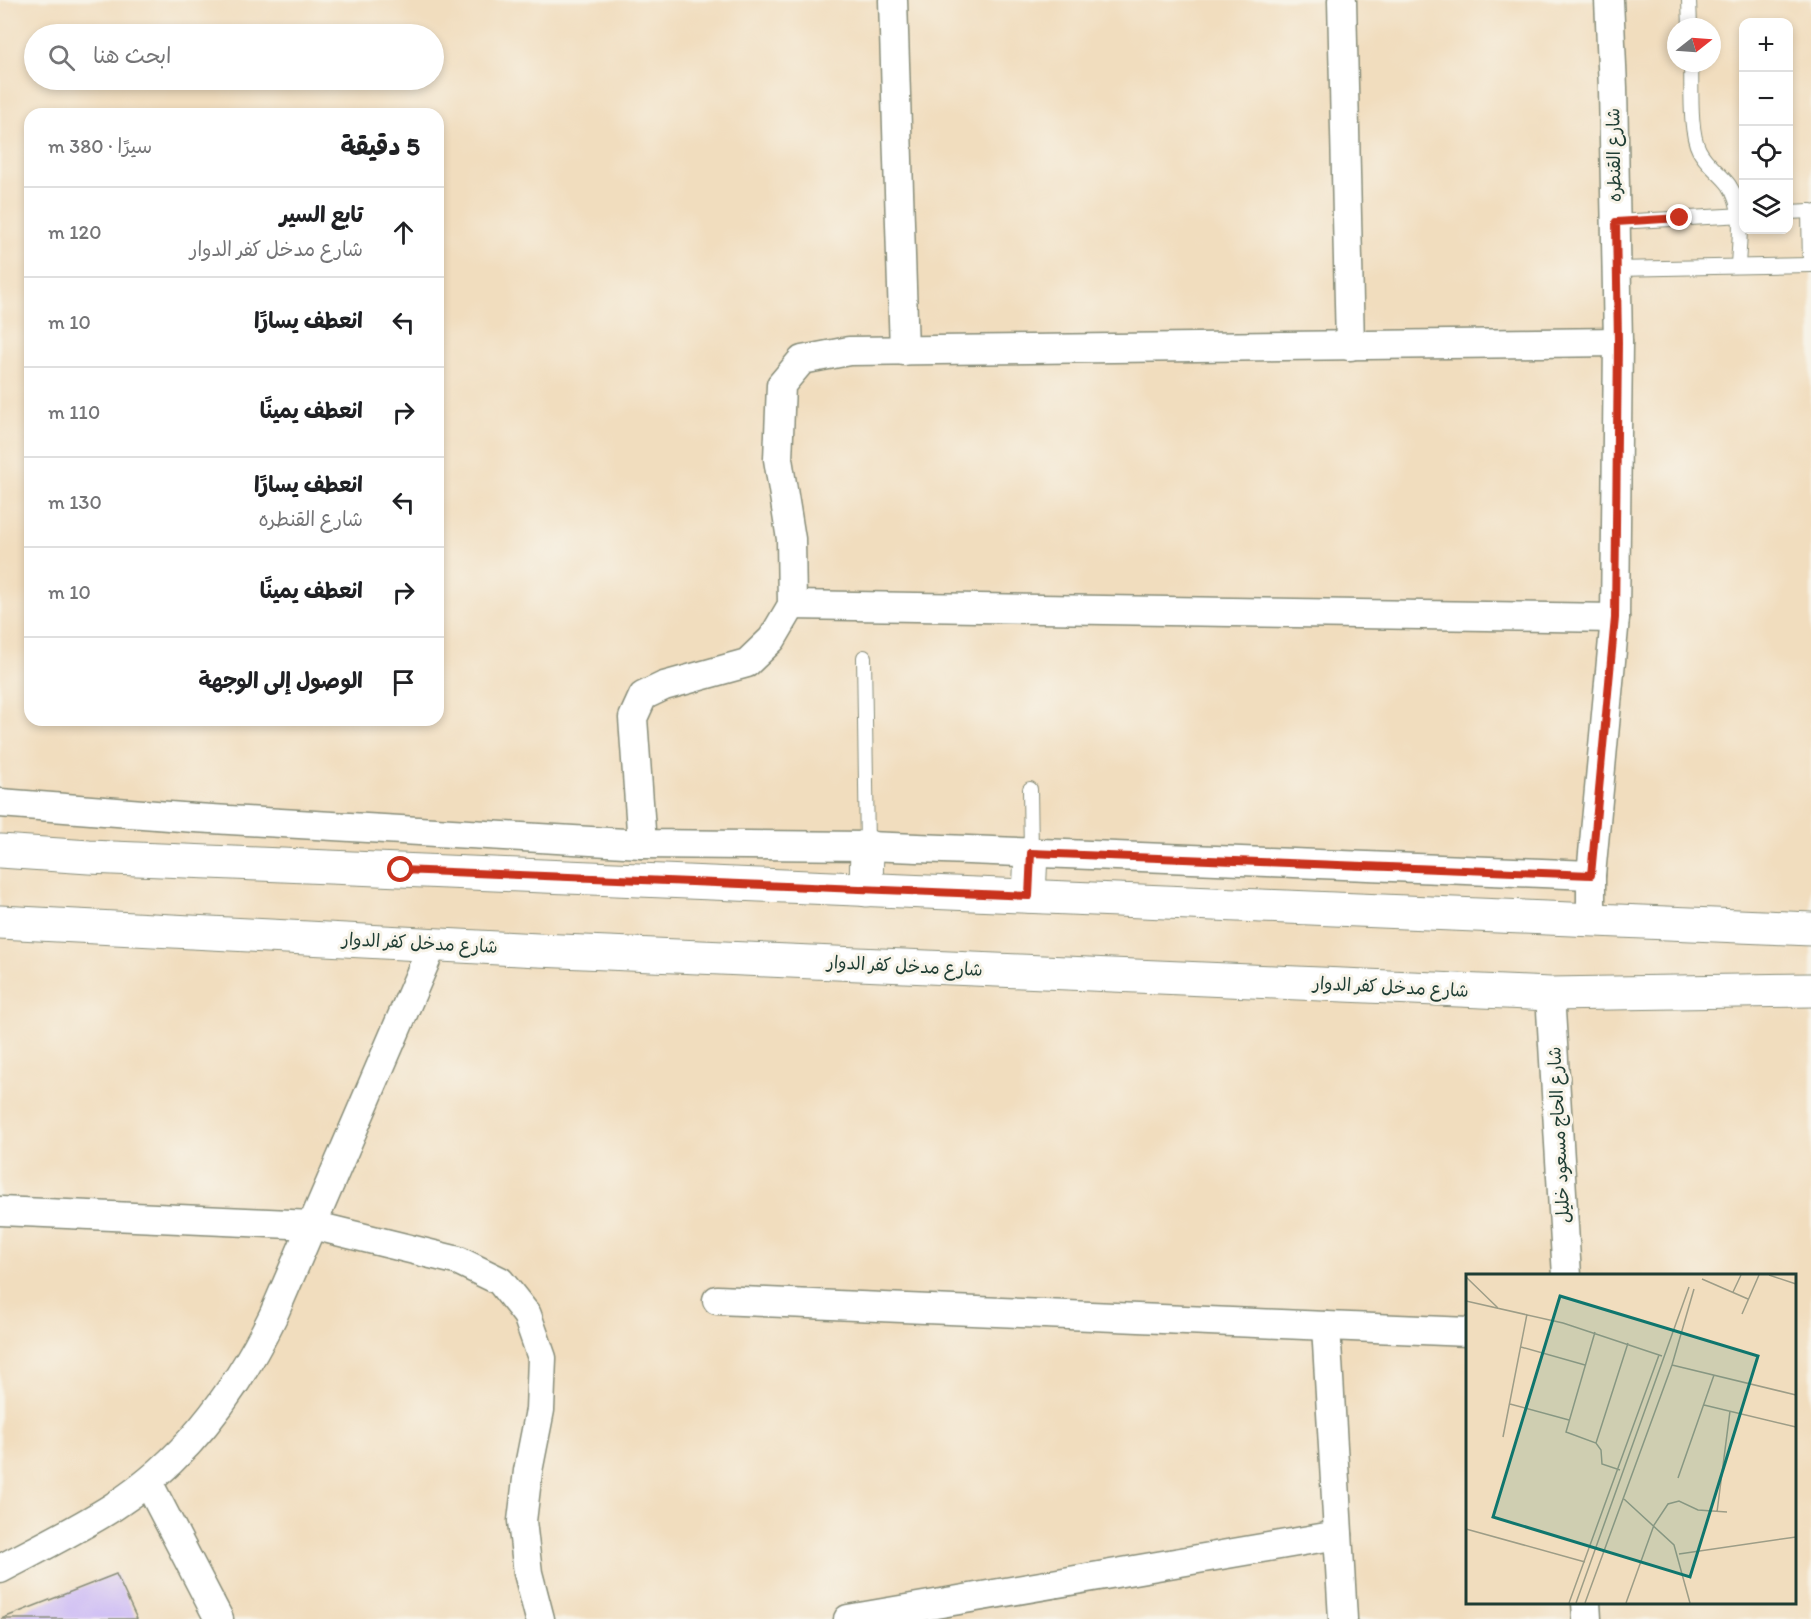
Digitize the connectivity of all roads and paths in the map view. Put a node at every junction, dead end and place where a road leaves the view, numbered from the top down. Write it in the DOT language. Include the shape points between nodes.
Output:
graph roads {
  1 [pos="893,0"];
  2 [pos="1342,0"];
  3 [pos="1609,0"];
  4 [pos="1689,0"];
  5 [pos="1690,18"];
  6 [pos="1691,72"];
  7 [pos="1739,206"];
  8 [pos="1810,211"];
  9 [pos="1793,212"];
  10 [pos="1739,215"];
  11 [pos="1616,222"];
  12 [pos="1741,234"];
  13 [pos="1810,265"];
  14 [pos="1738,266"];
  15 [pos="1616,269"];
  16 [pos="1618,342"];
  17 [pos="1350,346"];
  18 [pos="904,351"];
  19 [pos="792,605"];
  20 [pos="1615,618"];
  21 [pos="864,657"];
  22 [pos="1030,789"];
  23 [pos="0,803"];
  24 [pos="642,844"];
  25 [pos="867,846"];
  26 [pos="0,851"];
  27 [pos="1031,853"];
  28 [pos="1591,875"];
  29 [pos="866,890"];
  30 [pos="1029,896"];
  31 [pos="1591,920"];
  32 [pos="0,922"];
  33 [pos="1811,929"];
  34 [pos="433,944"];
  35 [pos="1811,990"];
  36 [pos="1550,994"];
  37 [pos="0,1210"];
  38 [pos="312,1225"];
  39 [pos="1567,1274"];
  40 [pos="717,1299"];
  41 [pos="1326,1326"];
  42 [pos="1466,1332"];
  43 [pos="148,1482"];
  44 [pos="1338,1535"];
  45 [pos="0,1569"];
  46 [pos="1586,1604"];
  47 [pos="219,1619"];
  48 [pos="540,1619"];
  49 [pos="848,1619"];
  50 [pos="1343,1619"];
  51 [pos="1587,1619"];
  1 -- 18 [label="street"];
  2 -- 17 [label="street"];
  3 -- 11 [label="street, شارع القنطره"];
  4 -- 5 [label="lane"];
  6 -- 7 [label="lane" via="1693,135 1699,151 1729,186"];
  8 -- 9 [label="lane"];
  8 -- 13 [label="lane"];
  10 -- 11 [label="lane"];
  11 -- 15 [label="street, شارع القنطره"];
  12 -- 14 [label="lane"];
  13 -- 14 [label="lane"];
  14 -- 15 [label="lane"];
  15 -- 16 [label="street, شارع القنطره"];
  16 -- 17 [label="street"];
  16 -- 20 [label="street, شارع القنطره"];
  17 -- 18 [label="street"];
  18 -- 19 [label="street" via="849,351 802,360 781,385 778,459 791,539"];
  19 -- 20 [label="street"];
  19 -- 24 [label="street" via="772,639 747,663 664,686 644,696 633,718"];
  20 -- 28 [label="street, شارع القنطره"];
  21 -- 25 [label="lane"];
  22 -- 27 [label="lane"];
  23 -- 24 [label="street"];
  24 -- 25 [label="street"];
  25 -- 27 [label="street"];
  25 -- 29 [label="main road"];
  26 -- 29 [label="main road"];
  27 -- 28 [label="street"];
  27 -- 30 [label="main road"];
  28 -- 31 [label="street, شارع القنطره"];
  29 -- 30 [label="main road"];
  30 -- 31 [label="main road"];
  31 -- 33 [label="main road"];
  32 -- 34 [label="main road, شارع مدخل كفر الدوار"];
  34 -- 36 [label="main road, شارع مدخل كفر الدوار"];
  34 -- 38 [label="street"];
  35 -- 36 [label="main road, شارع مدخل كفر الدوار"];
  36 -- 39 [label="street, شارع الحاج مسعود خليل"];
  37 -- 38 [label="street"];
  38 -- 43 [label="street" via="259,1344 232,1389 179,1454"];
  38 -- 48 [label="street" via="459,1261 500,1281 527,1315 542,1358 540,1410 522,1521 528,1573"];
  40 -- 41 [label="street"];
  41 -- 42 [label="street"];
  41 -- 44 [label="street"];
  43 -- 45 [label="street" via="87,1522"];
  43 -- 47 [label="street"];
  44 -- 49 [label="street"];
  44 -- 50 [label="street"];
  46 -- 51 [label="street"];
}
